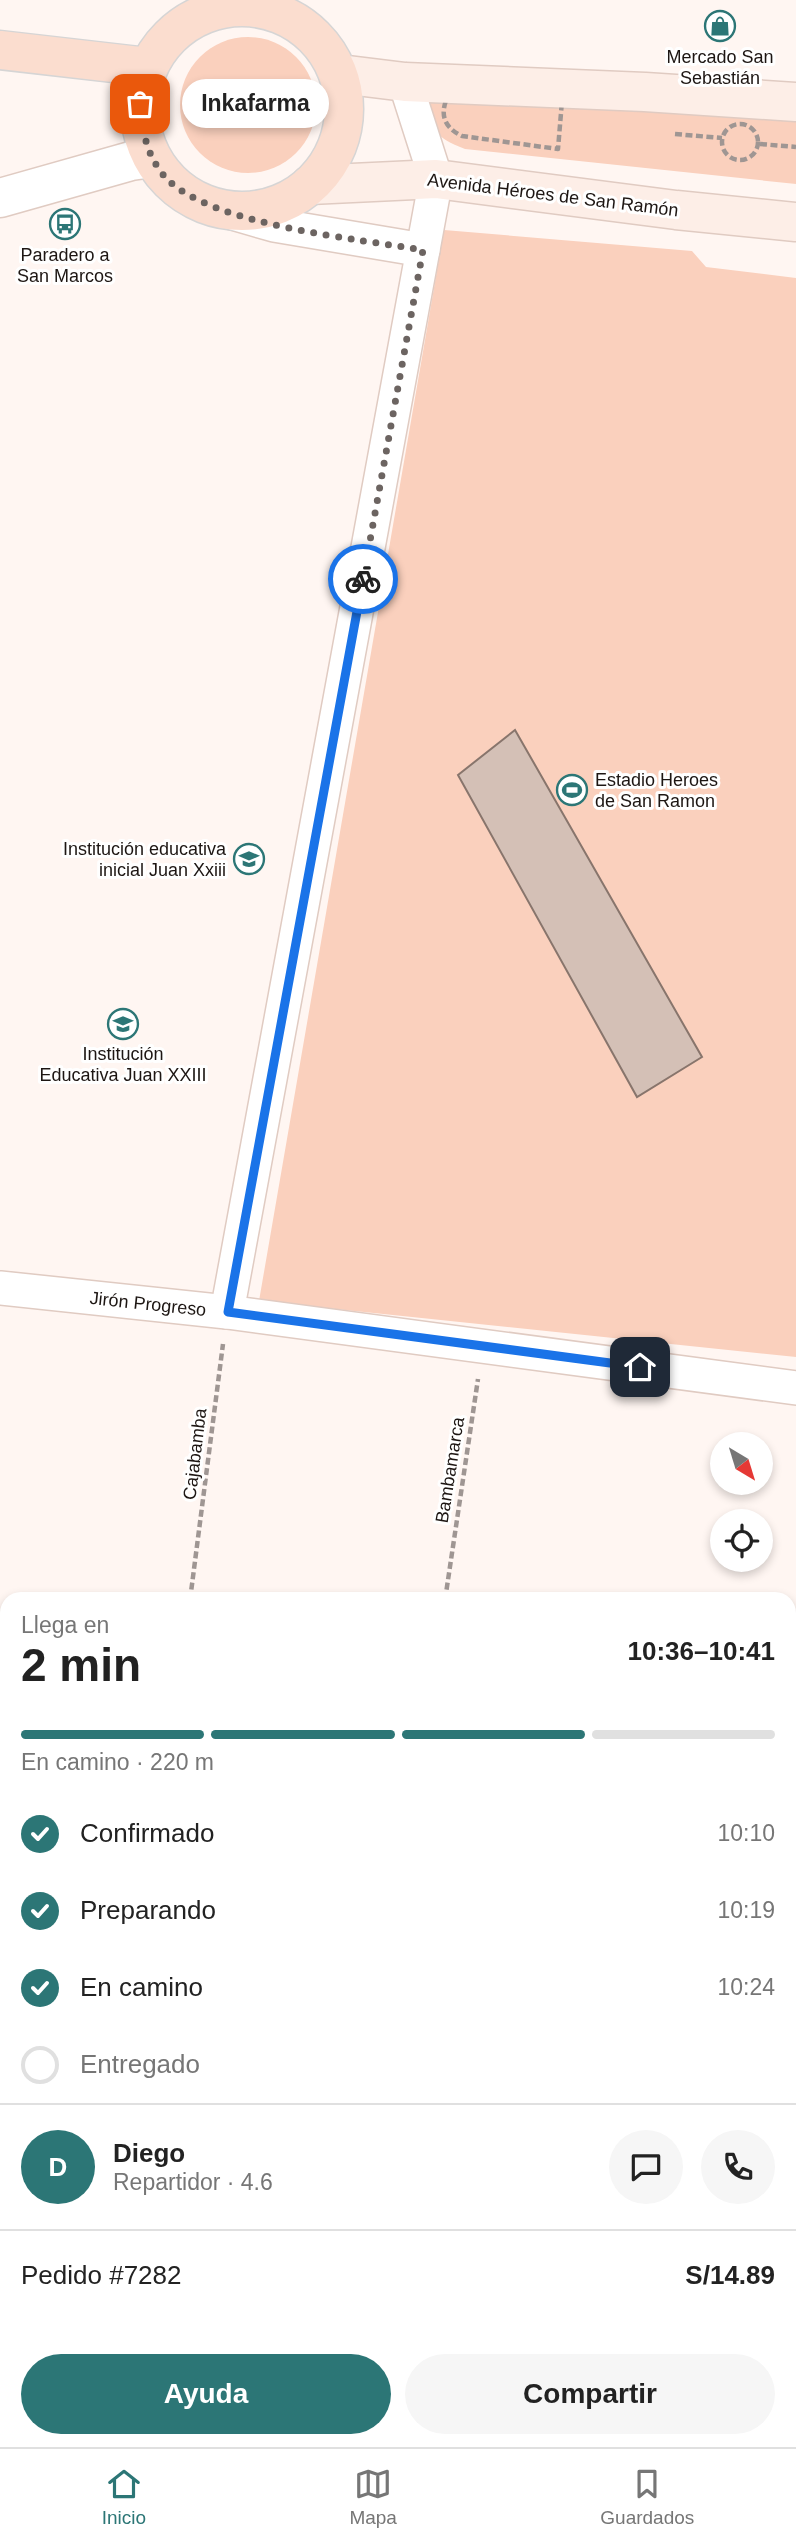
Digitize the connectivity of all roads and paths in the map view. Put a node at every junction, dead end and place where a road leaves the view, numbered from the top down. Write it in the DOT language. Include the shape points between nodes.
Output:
graph roads {
  1 [pos="226,4"];
  2 [pos="0,50"];
  3 [pos="148,67"];
  4 [pos="340,74"];
  5 [pos="405,82"];
  6 [pos="796,102"];
  7 [pos="760,144"];
  8 [pos="796,147"];
  9 [pos="152,158"];
  10 [pos="436,179"];
  11 [pos="310,185"];
  12 [pos="0,198"];
  13 [pos="205,205"];
  14 [pos="796,222"];
  15 [pos="423,250"];
  16 [pos="0,1288"];
  17 [pos="228,1312"];
  18 [pos="484,1345"];
  19 [pos="796,1388"];
  20 [pos="191,1592"];
  21 [pos="446,1592"];
  1 -- 3 [label="main road" via="178,30"];
  1 -- 4 [label="main road" via="265,9 298,22 325,46"];
  2 -- 3 [label="main road"];
  3 -- 9 [label="main road" via="140,104 142,132"];
  4 -- 5 [label="main road"];
  4 -- 11 [label="main road" via="346,105 342,137 328,166"];
  5 -- 6 [label="main road"];
  5 -- 10 [label="street"];
  7 -- 7 [label="path" via="749,159 740,161 726,154 722,138 738,124 749,125"];
  7 -- 8 [label="path"];
  9 -- 12 [label="street"];
  9 -- 13 [label="main road" via="166,178"];
  10 -- 11 [label="main road, Avenida Héroes de San Ramón"];
  10 -- 14 [label="main road, Avenida Héroes de San Ramón"];
  10 -- 15 [label="street"];
  11 -- 13 [label="main road" via="277,204 240,211"];
  13 -- 15 [label="street" via="274,225"];
  15 -- 17 [label="street"];
  16 -- 17 [label="street, Jirón Progreso"];
  17 -- 18 [label="street, Jirón Progreso"];
  17 -- 20 [label="path, Cajabamba"];
  18 -- 19 [label="street, Jirón Progreso"];
  18 -- 21 [label="path, Bambamarca"];
}
